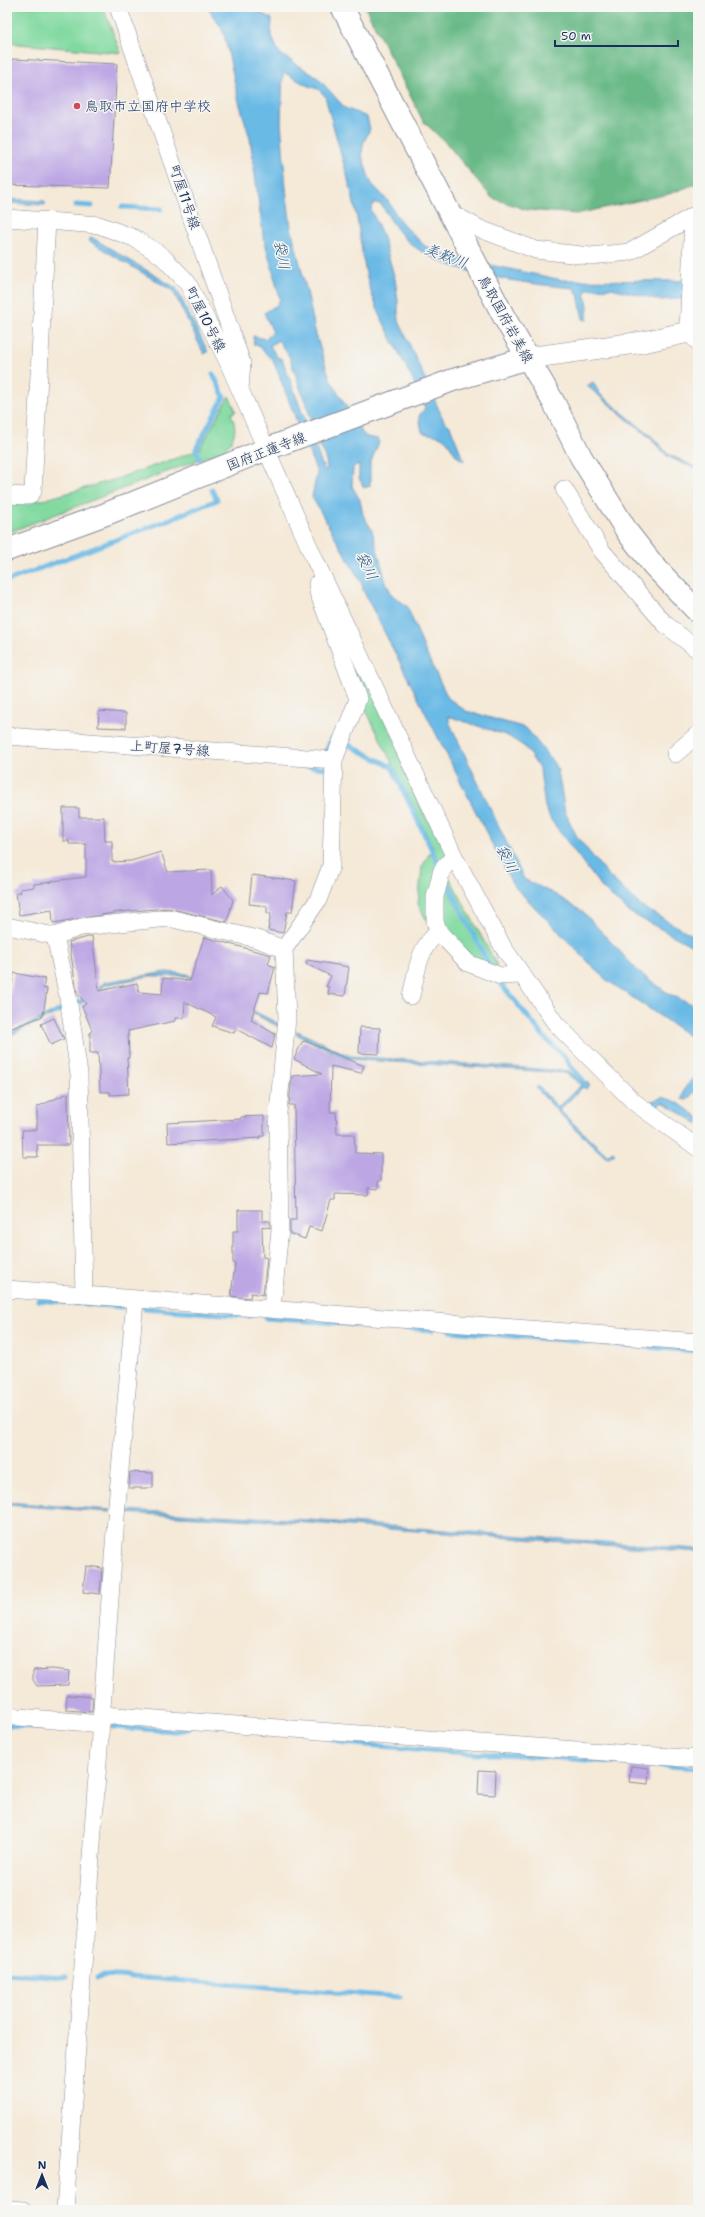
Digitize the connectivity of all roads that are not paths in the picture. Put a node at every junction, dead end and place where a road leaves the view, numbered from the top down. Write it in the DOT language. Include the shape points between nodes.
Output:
graph roads {
  1 [pos="118,7"];
  2 [pos="342,7"];
  3 [pos="696,215"];
  4 [pos="7,218"];
  5 [pos="452,218"];
  6 [pos="47,220"];
  7 [pos="695,335"];
  8 [pos="528,358"];
  9 [pos="240,389"];
  10 [pos="267,449"];
  11 [pos="564,489"];
  12 [pos="7,495"];
  13 [pos="7,550"];
  14 [pos="315,560"];
  15 [pos="698,612"];
  16 [pos="698,650"];
  17 [pos="698,734"];
  18 [pos="7,736"];
  19 [pos="675,754"];
  20 [pos="334,760"];
  21 [pos="454,856"];
  22 [pos="7,926"];
  23 [pos="439,932"];
  24 [pos="55,936"];
  25 [pos="284,949"];
  26 [pos="522,975"];
  27 [pos="411,996"];
  28 [pos="698,1148"];
  29 [pos="7,1289"];
  30 [pos="84,1295"];
  31 [pos="135,1300"];
  32 [pos="272,1308"];
  33 [pos="698,1342"];
  34 [pos="7,1716"];
  35 [pos="102,1719"];
  36 [pos="698,1760"];
  37 [pos="7,2209"];
  38 [pos="23,2210"];
  39 [pos="65,2210"];
  1 -- 9 [label="street, 町屋11号線" via="242,363"];
  2 -- 5 [label="main road, 鳥取国府岩美線"];
  3 -- 5 [label="street" via="630,252 590,256 536,250 480,229 460,218"];
  3 -- 7 [label="street"];
  4 -- 6 [label="street, 町屋10号線"];
  5 -- 8 [label="main road, 鳥取国府岩美線"];
  6 -- 9 [label="street, 町屋10号線" via="99,225 134,238 162,256 187,282"];
  6 -- 12 [label="street" via="33,491 29,496"];
  7 -- 8 [label="street"];
  8 -- 10 [label="main road, 国府正蓮寺線" via="442,384"];
  8 -- 15 [label="main road, 鳥取国府岩美線" via="581,457 628,533 654,566"];
  9 -- 10 [label="street, 町屋10号線"];
  10 -- 13 [label="main road, 国府正蓮寺線" via="106,514"];
  10 -- 14 [label="street, 町屋10号線"];
  11 -- 16 [label="street" via="602,551 665,624"];
  14 -- 20 [label="street" via="318,592 358,699"];
  14 -- 21 [label="street, 町屋10号線"];
  17 -- 19 [label="street"];
  18 -- 20 [label="street, 上町屋7号線"];
  20 -- 25 [label="street" via="331,866 318,900"];
  21 -- 23 [label="street" via="442,870 435,897 435,922"];
  21 -- 26 [label="street, 町屋10号線" via="503,947"];
  22 -- 24 [label="street"];
  23 -- 26 [label="street" via="468,963 500,976"];
  23 -- 27 [label="street" via="429,939 421,954"];
  24 -- 25 [label="street" via="81,927 169,918 258,939"];
  24 -- 30 [label="street" via="68,997 79,1074"];
  25 -- 32 [label="street" via="287,1018 278,1113 280,1230"];
  26 -- 28 [label="street, 町屋10号線" via="556,1024 634,1102"];
  29 -- 30 [label="street"];
  30 -- 31 [label="street"];
  31 -- 32 [label="street"];
  31 -- 35 [label="street"];
  32 -- 33 [label="street"];
  34 -- 35 [label="street"];
  35 -- 36 [label="street"];
  35 -- 39 [label="street"];
  37 -- 38 [label="street"];
}
